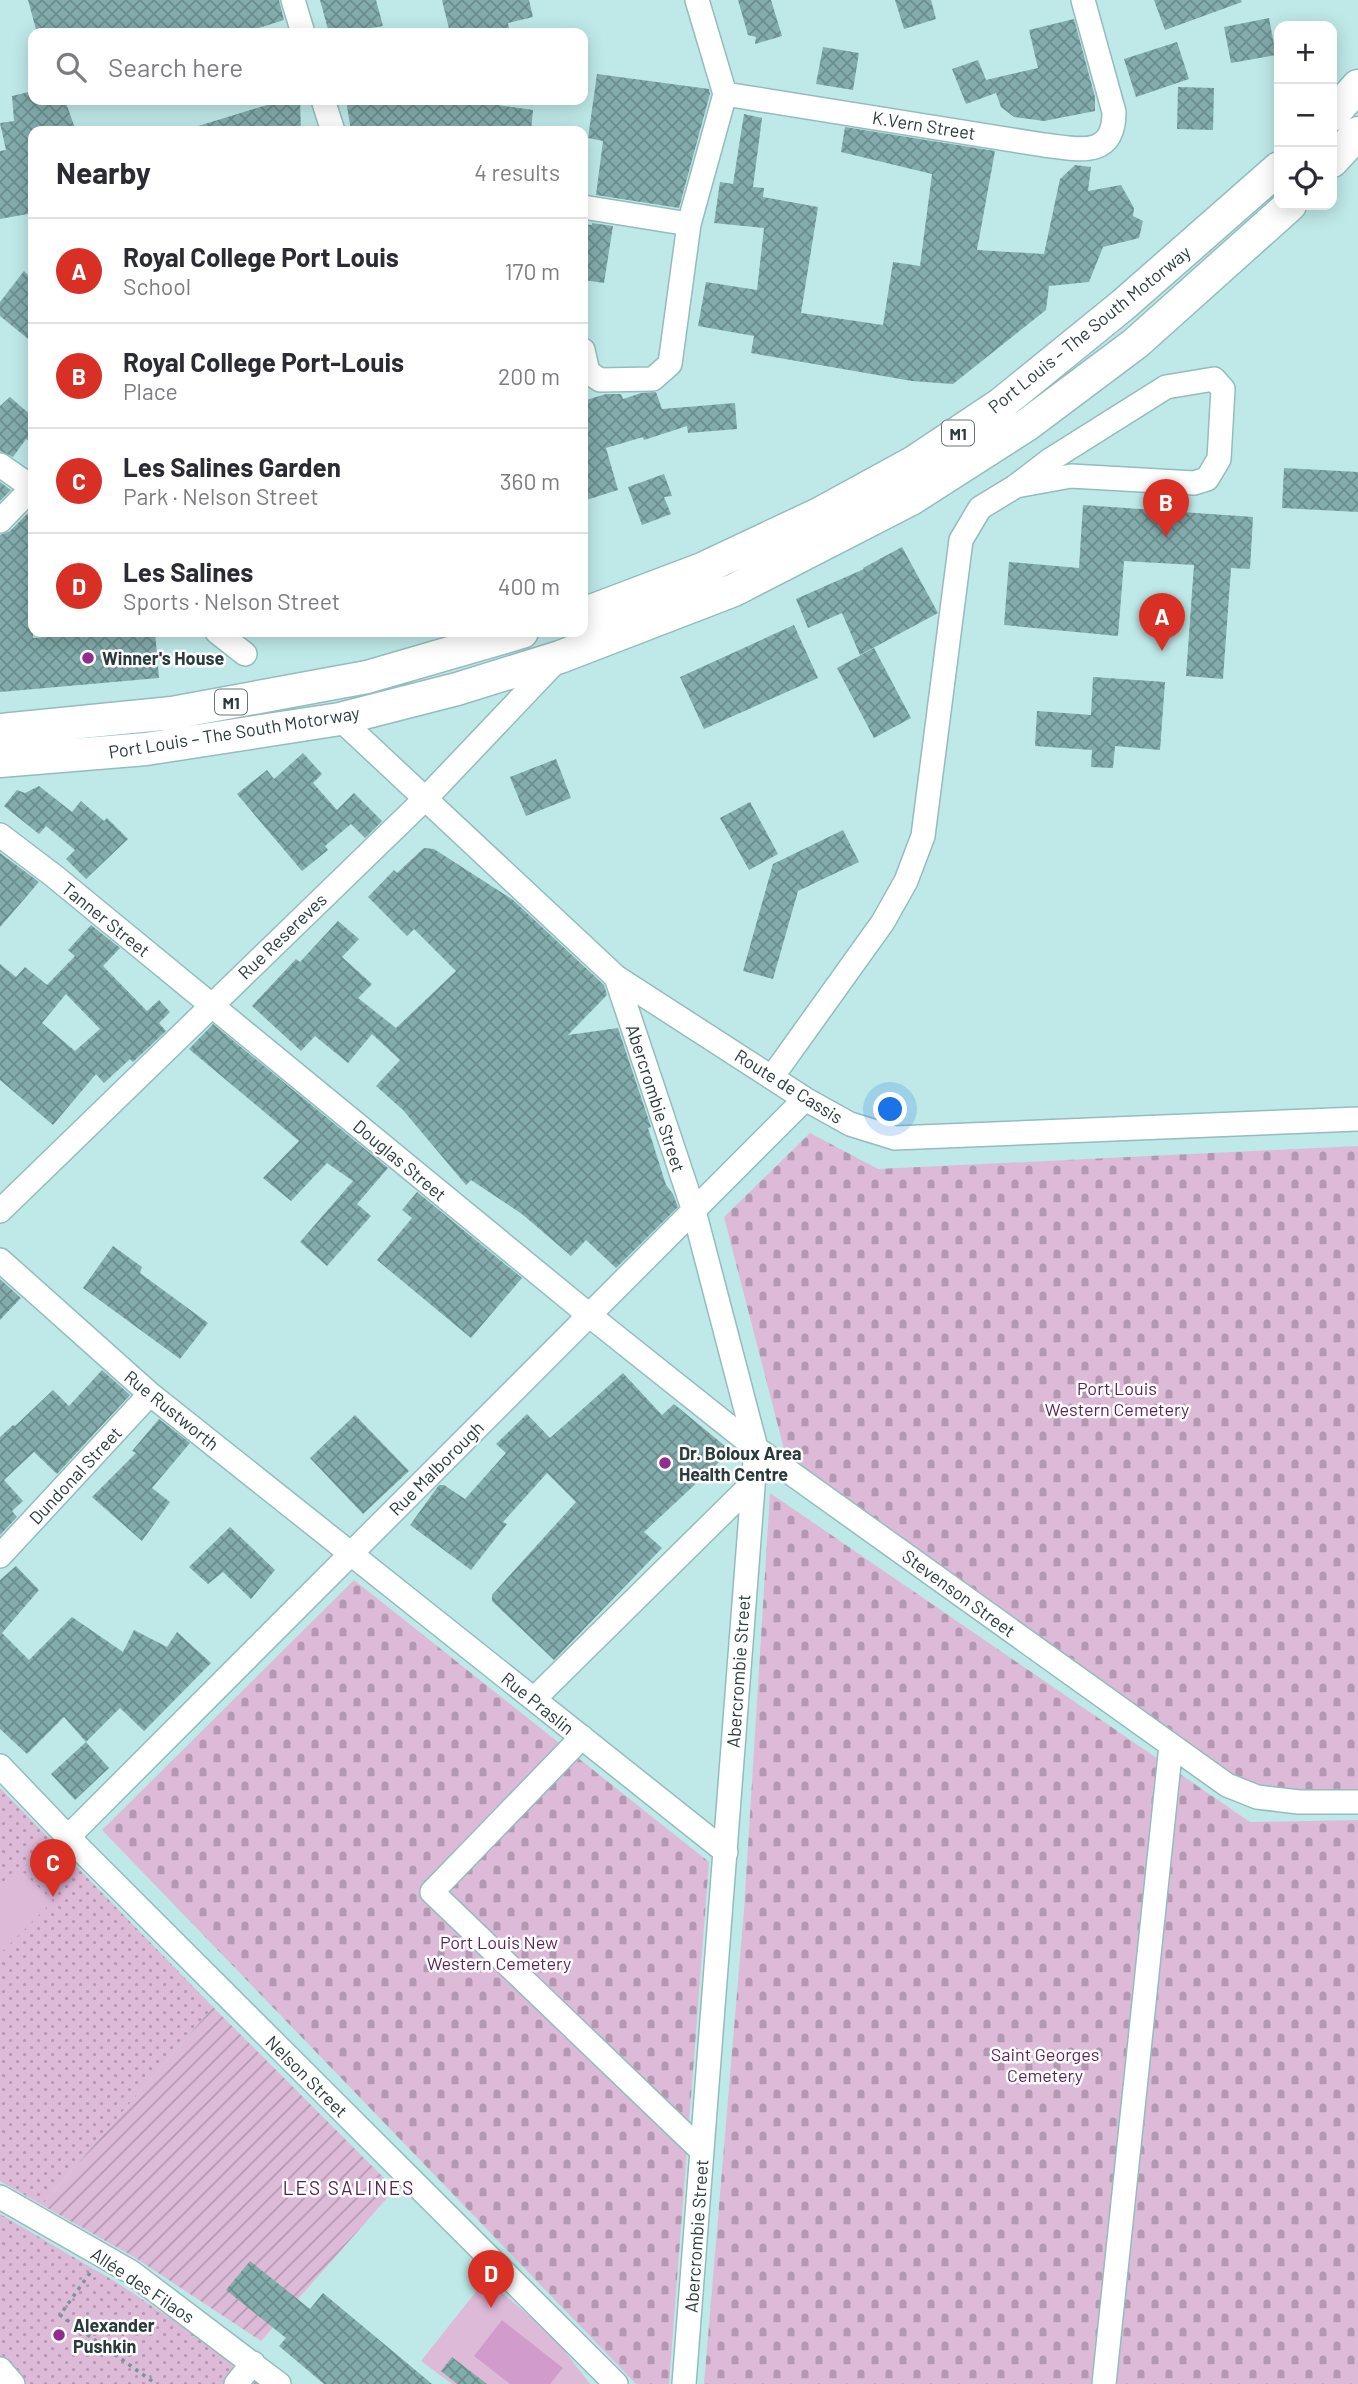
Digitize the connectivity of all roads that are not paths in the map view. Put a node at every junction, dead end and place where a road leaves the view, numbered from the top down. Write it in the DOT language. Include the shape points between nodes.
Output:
graph roads {
  1 [pos="293,0"];
  2 [pos="696,0"];
  3 [pos="1083,0"];
  4 [pos="301,28"];
  5 [pos="1358,86"];
  6 [pos="725,94"];
  7 [pos="324,105"];
  8 [pos="1337,109"];
  9 [pos="328,126"];
  10 [pos="1358,133"];
  11 [pos="1337,156"];
  12 [pos="1274,171"];
  13 [pos="588,208"];
  14 [pos="1284,210"];
  15 [pos="689,224"];
  16 [pos="588,372"];
  17 [pos="0,464"];
  18 [pos="28,484"];
  19 [pos="1016,486"];
  20 [pos="28,492"];
  21 [pos="0,521"];
  22 [pos="588,612"];
  23 [pos="223,637"];
  24 [pos="505,637"];
  25 [pos="245,654"];
  26 [pos="560,657"];
  27 [pos="340,719"];
  28 [pos="0,730"];
  29 [pos="146,749"];
  30 [pos="0,761"];
  31 [pos="0,775"];
  32 [pos="426,798"];
  33 [pos="0,835"];
  34 [pos="616,977"];
  35 [pos="211,1004"];
  36 [pos="772,1077"];
  37 [pos="805,1099"];
  38 [pos="1358,1119"];
  39 [pos="0,1211"];
  40 [pos="694,1211"];
  41 [pos="0,1260"];
  42 [pos="589,1315"];
  43 [pos="150,1394"];
  44 [pos="756,1448"];
  45 [pos="751,1484"];
  46 [pos="351,1553"];
  47 [pos="0,1556"];
  48 [pos="534,1699"];
  49 [pos="582,1737"];
  50 [pos="1171,1745"];
  51 [pos="0,1766"];
  52 [pos="1358,1802"];
  53 [pos="68,1837"];
  54 [pos="726,1852"];
  55 [pos="702,2151"];
  56 [pos="0,2197"];
  57 [pos="253,2363"];
  58 [pos="0,2369"];
  59 [pos="13,2384"];
  60 [pos="236,2384"];
  61 [pos="279,2384"];
  62 [pos="616,2384"];
  63 [pos="684,2384"];
  64 [pos="1104,2384"];
  1 -- 4 [label="street"];
  2 -- 6 [label="street"];
  3 -- 6 [label="street, K.Vern Street" via="1114,111 1114,127 1107,141 1097,147 1076,149"];
  5 -- 8 [label="highway"];
  6 -- 15 [label="street"];
  7 -- 9 [label="street"];
  10 -- 11 [label="highway"];
  12 -- 22 [label="highway, Port Louis – The South Motorway / M1" via="1123,305 1001,404 914,462 819,514 702,569"];
  13 -- 15 [label="street"];
  14 -- 26 [label="highway, Port Louis – The South Motorway / M1" via="1136,343 1028,424 911,499 734,590"];
  15 -- 16 [label="street" via="670,364 653,379 600,380"];
  17 -- 18 [label="street"];
  19 -- 19 [label="street" via="1071,476 1194,483 1208,479 1219,459 1223,389 1214,379 1166,387"];
  19 -- 36 [label="street" via="981,508 961,540 923,836 906,881 883,922"];
  20 -- 21 [label="street"];
  23 -- 25 [label="street"];
  24 -- 28 [label="highway, Port Louis – The South Motorway / M1" via="367,677 172,713"];
  26 -- 27 [label="highway, Port Louis – The South Motorway / M1"];
  26 -- 32 [label="street, Rue Resereves"];
  27 -- 29 [label="highway, Port Louis – The South Motorway / M1"];
  27 -- 32 [label="street, Route de Cassis"];
  29 -- 30 [label="highway, Port Louis – The South Motorway / M1"];
  29 -- 31 [label="highway"];
  32 -- 34 [label="street, Route de Cassis"];
  32 -- 35 [label="street, Rue Resereves"];
  33 -- 35 [label="street, Tanner Street"];
  34 -- 36 [label="street, Route de Cassis"];
  34 -- 40 [label="street, Abercrombie Street"];
  35 -- 39 [label="street, Rue Resereves"];
  35 -- 42 [label="street, Douglas Street"];
  36 -- 37 [label="street, Route de Cassis"];
  37 -- 38 [label="street, Route de Cassis" via="850,1124 895,1138"];
  37 -- 40 [label="street, Rue Malborough"];
  40 -- 42 [label="street, Rue Malborough"];
  40 -- 44 [label="street, Abercrombie Street"];
  41 -- 43 [label="street, Rue Rustworth"];
  42 -- 44 [label="street, Stevenson Street"];
  42 -- 46 [label="street, Rue Malborough"];
  43 -- 46 [label="street, Rue Rustworth"];
  43 -- 47 [label="street, Dundonal Street"];
  44 -- 45 [label="street, Abercrombie Street"];
  44 -- 50 [label="street, Stevenson Street"];
  45 -- 48 [label="street"];
  45 -- 54 [label="street, Abercrombie Street"];
  46 -- 48 [label="street, Rue Praslin"];
  46 -- 53 [label="street, Rue Malborough"];
  48 -- 49 [label="street, Rue Praslin"];
  49 -- 54 [label="street, Rue Praslin"];
  49 -- 55 [label="street" via="432,1892"];
  50 -- 52 [label="street, Stevenson Street" via="1227,1785 1257,1797"];
  50 -- 64 [label="street"];
  51 -- 53 [label="street, Nelson Street"];
  53 -- 62 [label="street, Nelson Street"];
  54 -- 55 [label="street, Abercrombie Street"];
  55 -- 63 [label="street, Abercrombie Street"];
  56 -- 57 [label="street, Allée des Filaos" via="131,2272"];
  57 -- 60 [label="street"];
  57 -- 61 [label="street, Allée des Filaos"];
  58 -- 59 [label="street"];
}
